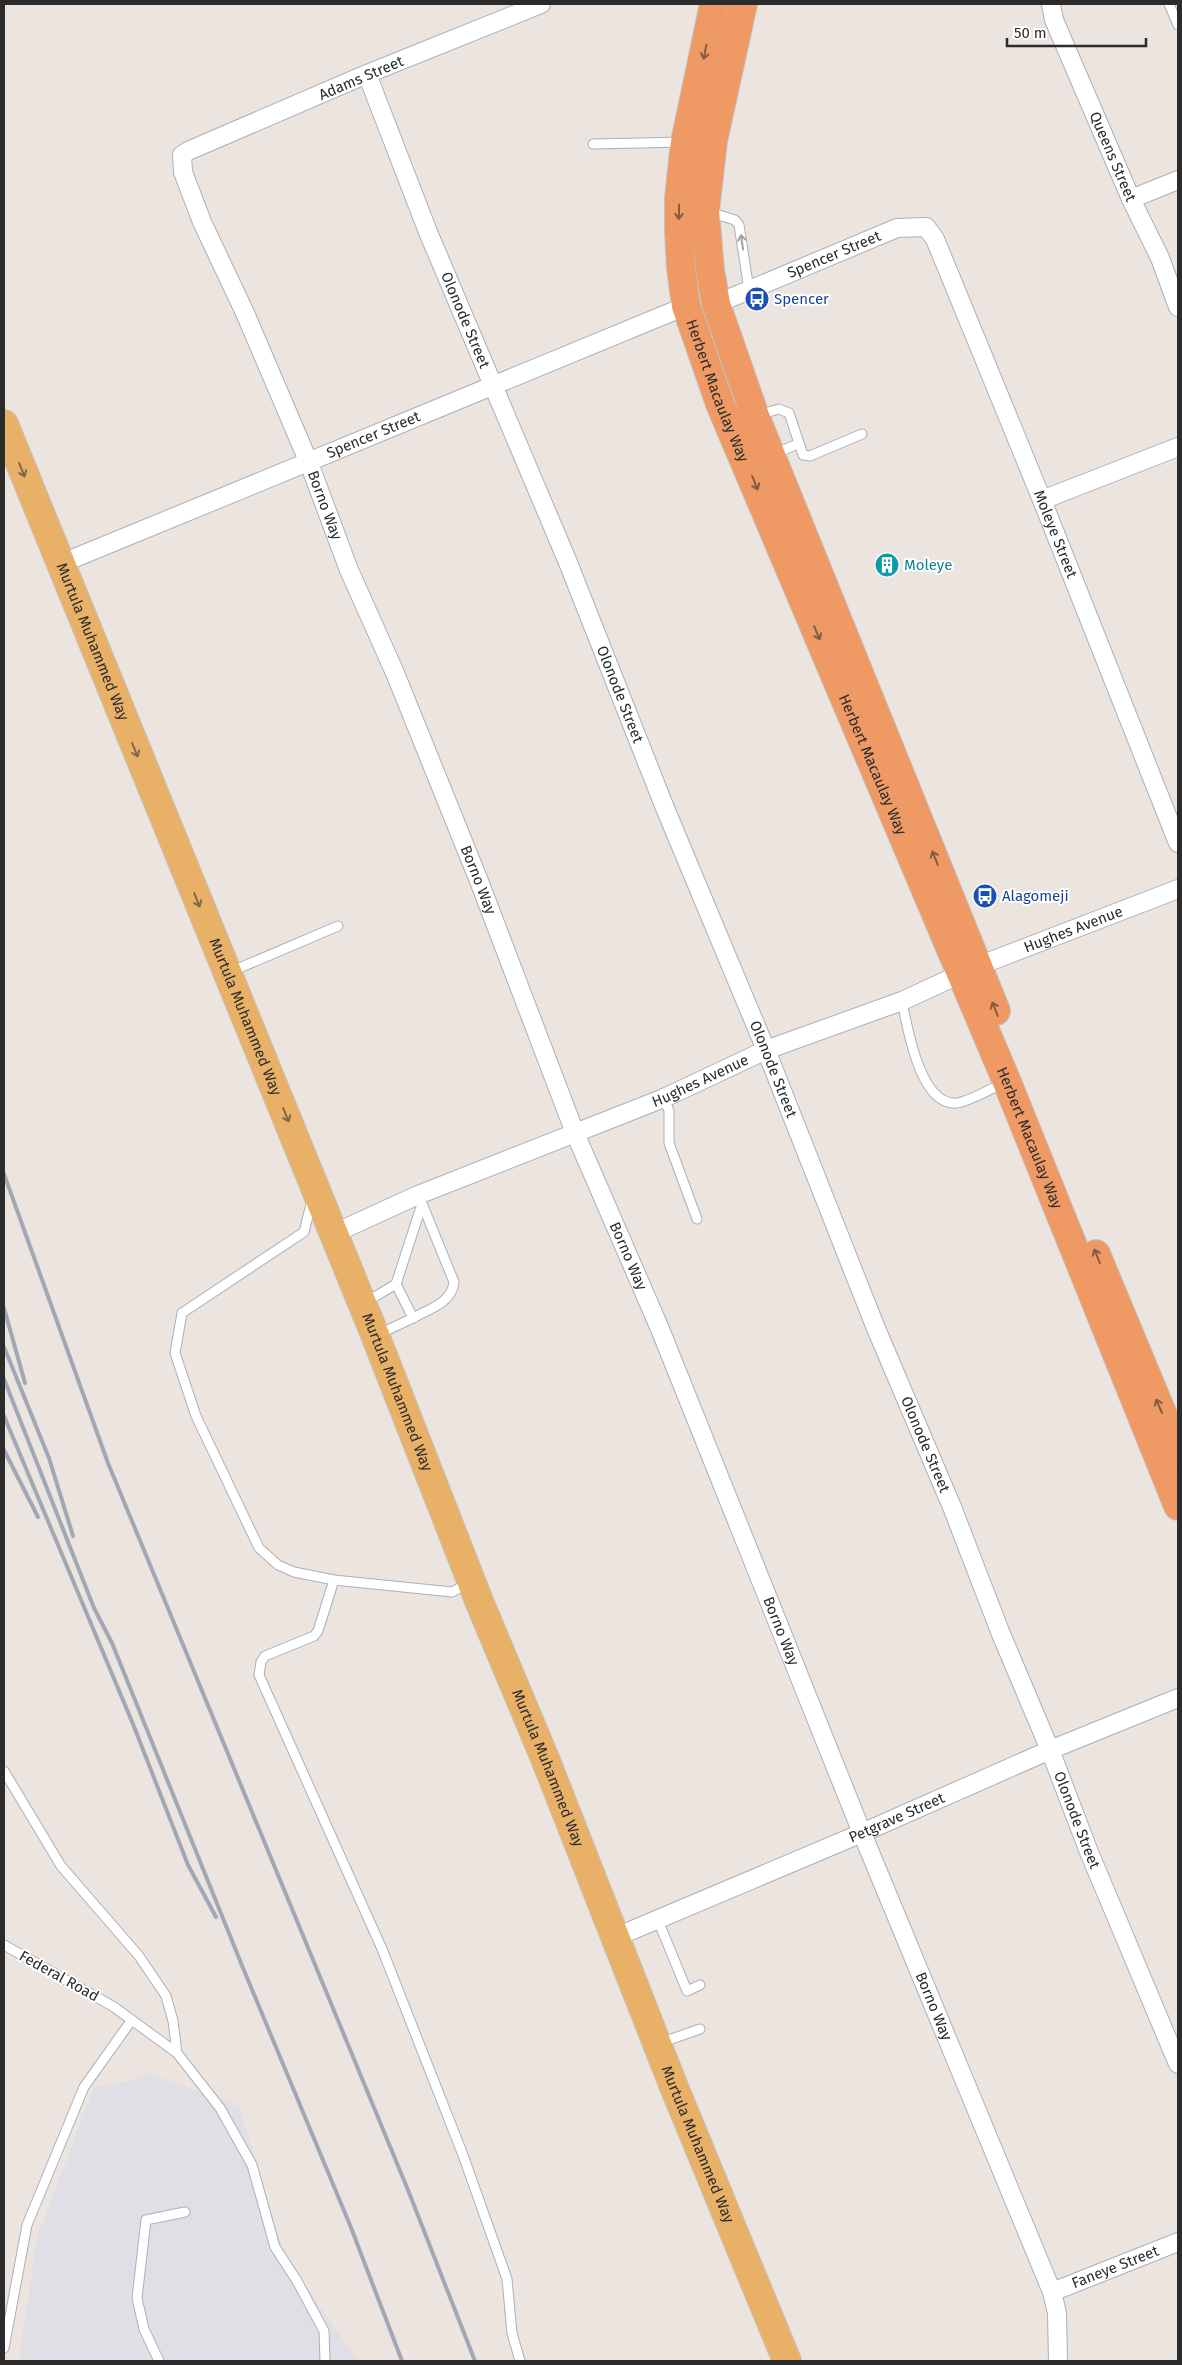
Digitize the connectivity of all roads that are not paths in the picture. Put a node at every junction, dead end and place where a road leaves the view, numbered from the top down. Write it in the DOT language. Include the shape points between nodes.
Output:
graph roads {
  1 [pos="541,4"];
  2 [pos="714,4"];
  3 [pos="743,4"];
  4 [pos="1051,4"];
  5 [pos="1169,4"];
  6 [pos="1178,24"];
  7 [pos="367,74"];
  8 [pos="685,142"];
  9 [pos="593,144"];
  10 [pos="182,155"];
  11 [pos="1178,180"];
  12 [pos="1132,200"];
  13 [pos="705,211"];
  14 [pos="926,227"];
  15 [pos="749,290"];
  16 [pos="716,304"];
  17 [pos="686,306"];
  18 [pos="1178,307"];
  19 [pos="492,384"];
  20 [pos="756,416"];
  21 [pos="5,429"];
  22 [pos="862,434"];
  23 [pos="798,444"];
  24 [pos="1178,447"];
  25 [pos="772,455"];
  26 [pos="309,463"];
  27 [pos="1042,500"];
  28 [pos="60,564"];
  29 [pos="1178,844"];
  30 [pos="1178,889"];
  31 [pos="338,926"];
  32 [pos="969,969"];
  33 [pos="227,974"];
  34 [pos="902,1001"];
  35 [pos="766,1050"];
  36 [pos="1007,1082"];
  37 [pos="664,1098"];
  38 [pos="575,1133"];
  39 [pos="315,1189"];
  40 [pos="420,1201"];
  41 [pos="697,1219"];
  42 [pos="333,1234"];
  43 [pos="396,1284"];
  44 [pos="361,1305"];
  45 [pos="412,1318"];
  46 [pos="375,1335"];
  47 [pos="1178,1451"];
  48 [pos="1178,1506"];
  49 [pos="334,1580"];
  50 [pos="471,1581"];
  51 [pos="1178,1698"];
  52 [pos="1050,1750"];
  53 [pos="4,1771"];
  54 [pos="862,1833"];
  55 [pos="657,1918"];
  56 [pos="616,1936"];
  57 [pos="4,1945"];
  58 [pos="700,1985"];
  59 [pos="131,2021"];
  60 [pos="700,2029"];
  61 [pos="658,2044"];
  62 [pos="178,2053"];
  63 [pos="1178,2064"];
  64 [pos="185,2212"];
  65 [pos="1178,2242"];
  66 [pos="1052,2292"];
  67 [pos="4,2348"];
  68 [pos="159,2361"];
  69 [pos="325,2361"];
  70 [pos="520,2361"];
  71 [pos="787,2361"];
  72 [pos="1058,2361"];
  1 -- 7 [label="street, Adams Street"];
  2 -- 8 [label="highway, Herbert Macaulay Way, one-way"];
  3 -- 13 [label="highway, Herbert Macaulay Way" via="713,141"];
  4 -- 12 [label="street, Queens Street" via="1054,20"];
  5 -- 6 [label="lane"];
  7 -- 10 [label="street, Adams Street"];
  7 -- 19 [label="street, Olonode Street" via="428,232"];
  8 -- 9 [label="lane"];
  8 -- 17 [label="highway, Herbert Macaulay Way, one-way" via="679,232"];
  10 -- 26 [label="street, Borno Way" via="183,172 202,222"];
  11 -- 12 [label="street"];
  12 -- 18 [label="street, Queens Street" via="1160,258"];
  15 -- 13 [label="lane, one-way" via="739,225 735,220"];
  13 -- 16 [label="highway, Herbert Macaulay Way"];
  14 -- 15 [label="street, Spencer Street" via="897,228"];
  14 -- 27 [label="street, Moleye Street" via="935,240"];
  15 -- 16 [label="street, Spencer Street"];
  16 -- 20 [label="highway, Herbert Macaulay Way"];
  17 -- 19 [label="street, Spencer Street"];
  17 -- 32 [label="highway, Herbert Macaulay Way, one-way" via="720,404 889,800"];
  19 -- 26 [label="street, Spencer Street"];
  19 -- 35 [label="street, Olonode Street"];
  20 -- 23 [label="lane" via="785,410 789,413"];
  20 -- 25 [label="highway, Herbert Macaulay Way"];
  21 -- 28 [label="main road, Murtula Muhammed Way, one-way"];
  22 -- 23 [label="lane" via="810,456 803,455"];
  23 -- 25 [label="lane"];
  24 -- 27 [label="street"];
  32 -- 25 [label="highway, Herbert Macaulay Way, one-way"];
  26 -- 28 [label="street, Spencer Street"];
  26 -- 38 [label="street, Borno Way" via="349,570 471,863"];
  27 -- 29 [label="street, Moleye Street"];
  28 -- 33 [label="main road, Murtula Muhammed Way, one-way"];
  30 -- 32 [label="street, Hughes Avenue"];
  31 -- 33 [label="lane"];
  32 -- 34 [label="street, Hughes Avenue"];
  32 -- 36 [label="highway, Herbert Macaulay Way"];
  47 -- 32 [label="highway, Herbert Macaulay Way, one-way"];
  33 -- 39 [label="main road, Murtula Muhammed Way, one-way"];
  34 -- 35 [label="street, Hughes Avenue"];
  34 -- 36 [label="lane" via="914,1058 926,1083 946,1102 957,1103"];
  35 -- 37 [label="street, Hughes Avenue"];
  35 -- 52 [label="street, Olonode Street" via="875,1326"];
  36 -- 48 [label="highway, Herbert Macaulay Way"];
  37 -- 38 [label="street, Hughes Avenue"];
  37 -- 41 [label="lane" via="669,1111 669,1143"];
  38 -- 40 [label="street, Hughes Avenue"];
  38 -- 54 [label="street, Borno Way" via="667,1348"];
  39 -- 42 [label="main road, Murtula Muhammed Way"];
  39 -- 49 [label="lane" via="304,1232 182,1313 175,1353 196,1416 259,1548 278,1565 294,1572"];
  40 -- 42 [label="street, Hughes Avenue"];
  40 -- 43 [label="lane"];
  40 -- 45 [label="lane" via="454,1282 453,1291 447,1299"];
  42 -- 44 [label="main road, Murtula Muhammed Way"];
  43 -- 44 [label="lane"];
  43 -- 45 [label="lane"];
  44 -- 46 [label="main road, Murtula Muhammed Way"];
  45 -- 46 [label="lane"];
  46 -- 50 [label="main road, Murtula Muhammed Way"];
  49 -- 50 [label="lane" via="452,1592"];
  49 -- 70 [label="lane" via="318,1631 314,1636 265,1656 259,1675 382,1949 463,2155 507,2279 512,2333"];
  50 -- 56 [label="main road, Murtula Muhammed Way"];
  51 -- 52 [label="street, Petgrave Street"];
  52 -- 54 [label="street, Petgrave Street"];
  52 -- 63 [label="street, Olonode Street"];
  53 -- 62 [label="lane" via="61,1866 139,1956 166,1996 174,2021"];
  54 -- 55 [label="street, Petgrave Street"];
  54 -- 66 [label="street, Borno Way"];
  55 -- 56 [label="street, Petgrave Street"];
  55 -- 58 [label="lane" via="687,1991"];
  56 -- 61 [label="main road, Murtula Muhammed Way"];
  57 -- 59 [label="lane, Federal Road" via="114,2006"];
  59 -- 62 [label="lane, Federal Road"];
  59 -- 67 [label="lane" via="84,2087 27,2225"];
  60 -- 61 [label="lane"];
  61 -- 71 [label="main road, Murtula Muhammed Way"];
  62 -- 69 [label="lane" via="220,2108 252,2165 275,2247 324,2331"];
  64 -- 68 [label="lane" via="146,2220 137,2298 144,2329"];
  65 -- 66 [label="street, Faneye Street"];
  66 -- 72 [label="street, Borno Way" via="1057,2313"];
}
